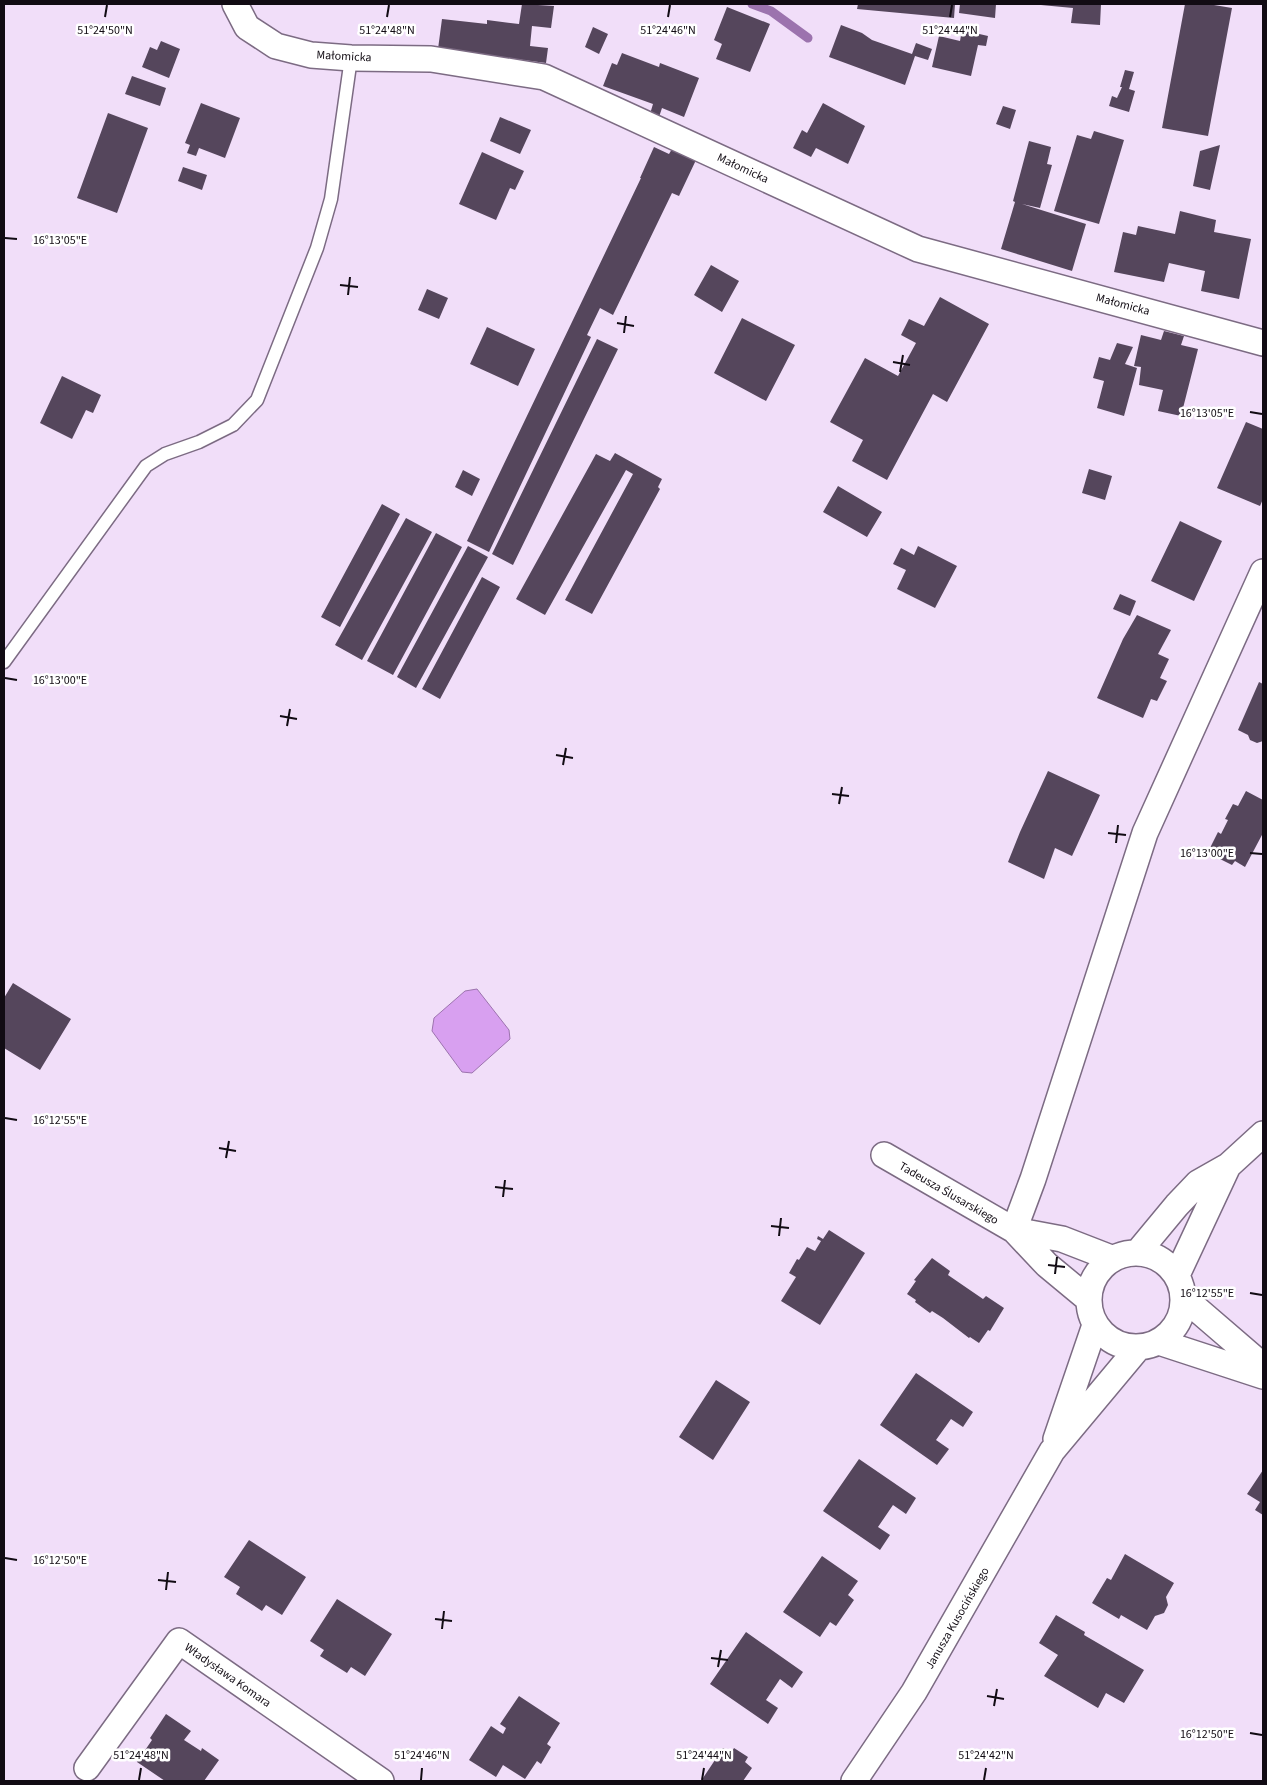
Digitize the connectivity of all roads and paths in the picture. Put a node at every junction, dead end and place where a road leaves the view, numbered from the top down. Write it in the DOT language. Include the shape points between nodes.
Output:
graph roads {
  1 [pos="236,4"];
  2 [pos="351,58"];
  3 [pos="1263,342"];
  4 [pos="1263,572"];
  5 [pos="4,662"];
  6 [pos="1263,1134"];
  7 [pos="884,1155"];
  8 [pos="1228,1166"];
  9 [pos="1014,1230"];
  10 [pos="1138,1252"];
  11 [pos="1111,1258"];
  12 [pos="1180,1287"];
  13 [pos="1088,1299"];
  14 [pos="1095,1326"];
  15 [pos="1149,1345"];
  16 [pos="1263,1366"];
  17 [pos="1263,1376"];
  18 [pos="1052,1451"];
  19 [pos="87,1768"];
  20 [pos="381,1781"];
  21 [pos="854,1781"];
  1 -- 2 [label="street, Małomicka" via="247,27 276,46 311,55"];
  2 -- 3 [label="street, Małomicka" via="431,59 544,77 918,249"];
  2 -- 5 [label="lane" via="331,199 317,248 257,400 233,424 199,442 165,454 146,466"];
  4 -- 9 [label="street" via="1145,833"];
  6 -- 8 [label="street"];
  7 -- 9 [label="street, Tadeusza Ślusarskiego"];
  8 -- 10 [label="street" via="1198,1183"];
  8 -- 12 [label="street"];
  9 -- 11 [label="street" via="1062,1239"];
  9 -- 13 [label="street" via="1048,1266"];
  10 -- 11 [label="street"];
  10 -- 12 [label="street" via="1153,1255 1167,1263"];
  11 -- 13 [label="street" via="1091,1283"];
  12 -- 15 [label="street" via="1181,1315 1172,1331"];
  12 -- 16 [label="street"];
  13 -- 14 [label="street"];
  14 -- 15 [label="street" via="1121,1346"];
  14 -- 18 [label="street, Janusza Kusocińskiego"];
  15 -- 17 [label="street"];
  15 -- 18 [label="street, Janusza Kusocińskiego"];
  18 -- 21 [label="street, Janusza Kusocińskiego" via="914,1692"];
  19 -- 20 [label="street, Władysława Komara" via="179,1641"];
}
